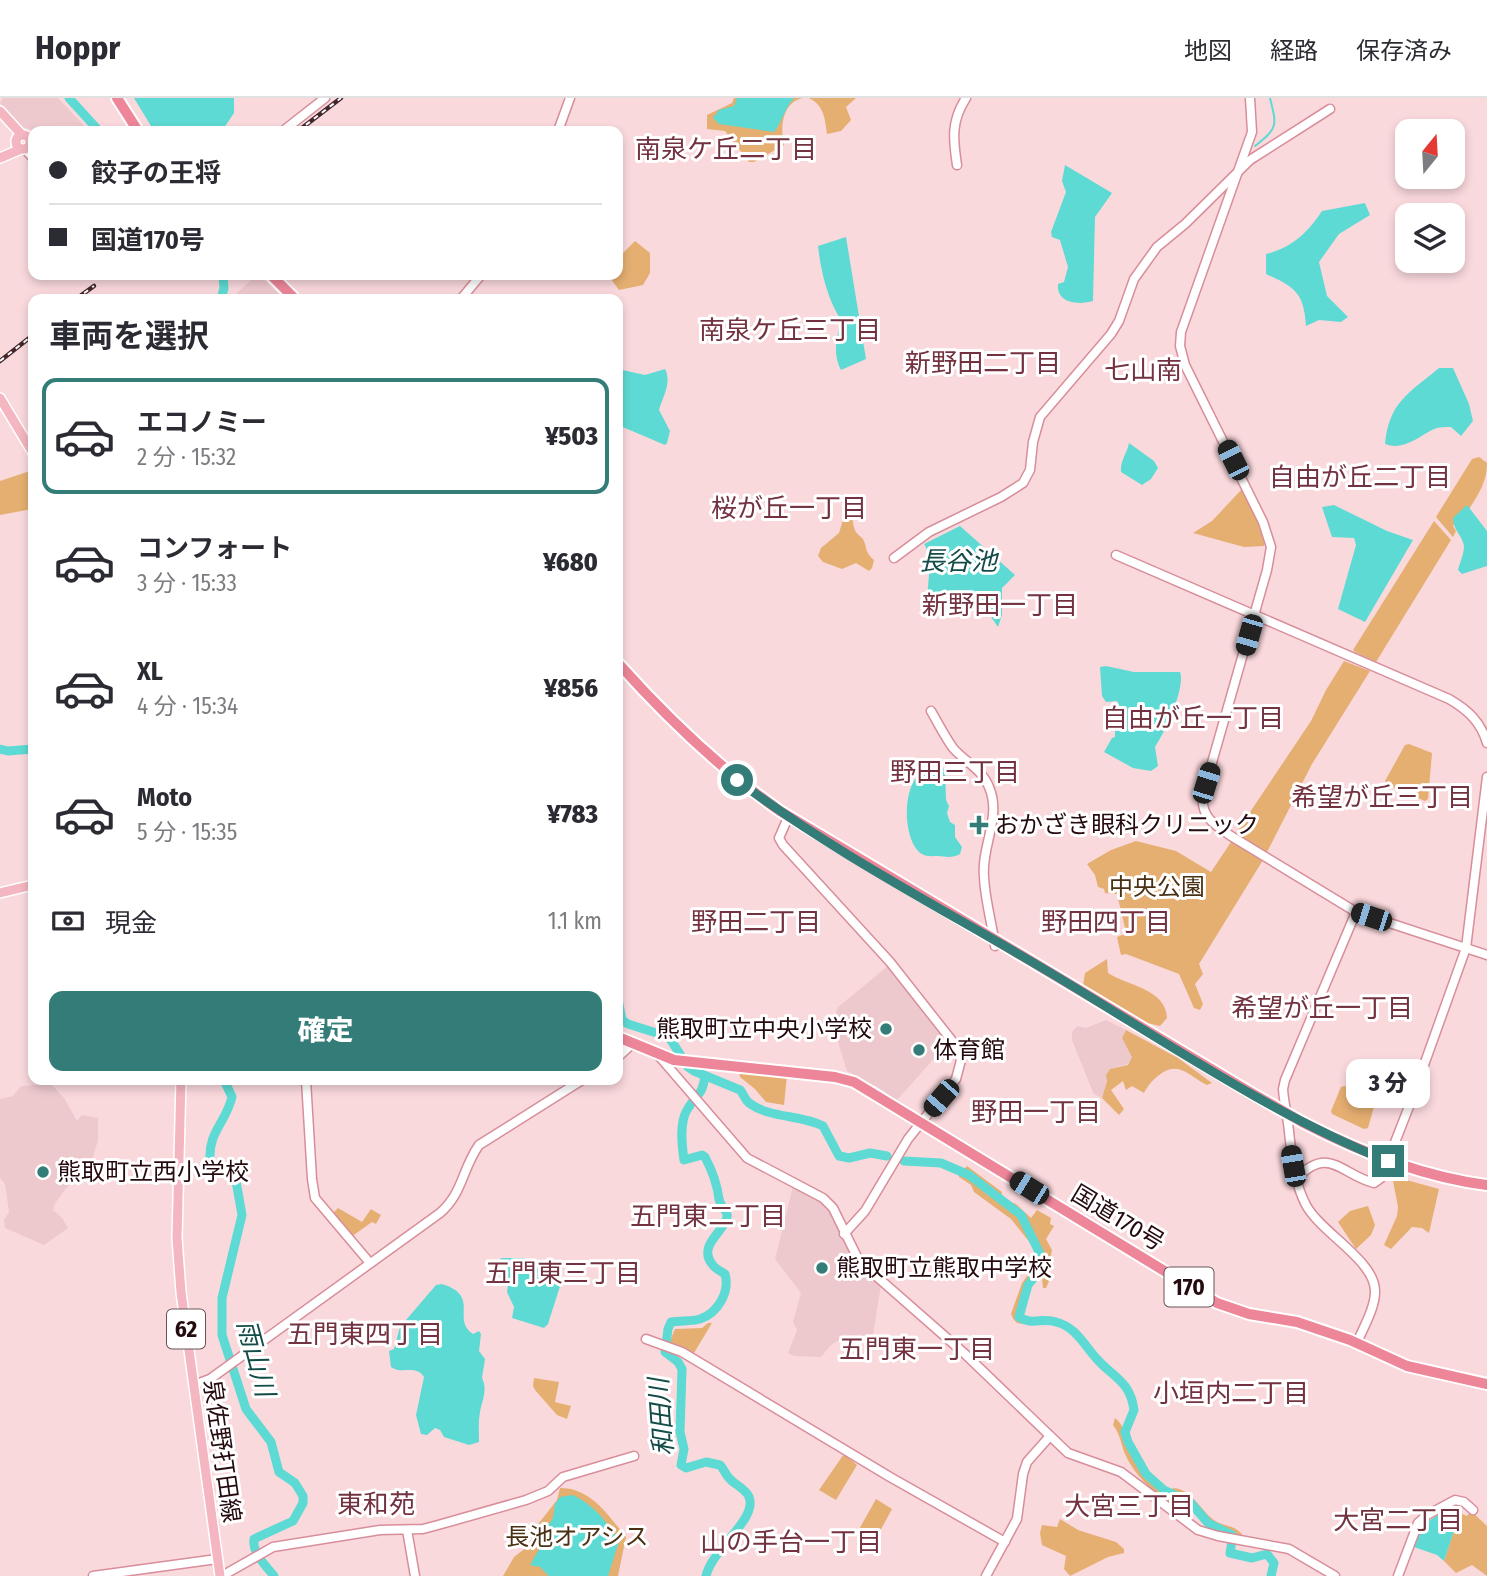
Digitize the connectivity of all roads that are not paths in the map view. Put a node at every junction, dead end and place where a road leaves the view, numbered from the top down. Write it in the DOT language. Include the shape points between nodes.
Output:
graph roads {
  1 [pos="117,98"];
  2 [pos="325,98"];
  3 [pos="570,98"];
  4 [pos="966,98"];
  5 [pos="1250,98"];
  6 [pos="1330,109"];
  7 [pos="1,113"];
  8 [pos="134,126"];
  9 [pos="289,126"];
  10 [pos="560,126"];
  11 [pos="23,145"];
  12 [pos="0,157"];
  13 [pos="957,165"];
  14 [pos="1238,172"];
  15 [pos="276,280"];
  16 [pos="477,280"];
  17 [pos="290,294"];
  18 [pos="465,294"];
  19 [pos="0,398"];
  20 [pos="28,445"];
  21 [pos="1116,555"];
  22 [pos="894,558"];
  23 [pos="1254,615"];
  24 [pos="623,668"];
  25 [pos="623,679"];
  26 [pos="931,711"];
  27 [pos="1484,725"];
  28 [pos="1487,743"];
  29 [pos="1487,777"];
  30 [pos="786,822"];
  31 [pos="28,880"];
  32 [pos="28,886"];
  33 [pos="0,887"];
  34 [pos="0,893"];
  35 [pos="1356,912"];
  36 [pos="995,943"];
  37 [pos="1466,948"];
  38 [pos="1487,955"];
  39 [pos="623,1040"];
  40 [pos="632,1044"];
  41 [pos="623,1054"];
  42 [pos="658,1055"];
  43 [pos="181,1085"];
  44 [pos="306,1085"];
  45 [pos="574,1085"];
  46 [pos="920,1121"];
  47 [pos="1388,1161"];
  48 [pos="1296,1179"];
  49 [pos="1487,1185"];
  50 [pos="844,1234"];
  51 [pos="370,1263"];
  52 [pos="646,1339"];
  53 [pos="1357,1343"];
  54 [pos="194,1384"];
  55 [pos="1487,1384"];
  56 [pos="1050,1436"];
  57 [pos="634,1455"];
  58 [pos="1473,1510"];
  59 [pos="407,1530"];
  60 [pos="1005,1542"];
  61 [pos="217,1559"];
  62 [pos="93,1576"];
  63 [pos="221,1576"];
  64 [pos="415,1576"];
  65 [pos="986,1576"];
  66 [pos="1335,1576"];
  67 [pos="1398,1576"];
  1 -- 8 [label="highway"];
  2 -- 9 [label="street"];
  3 -- 10 [label="street"];
  4 -- 13 [label="street" via="953,125"];
  5 -- 14 [label="street" via="1252,132"];
  6 -- 14 [label="street"];
  7 -- 11 [label="main road"];
  11 -- 12 [label="main road"];
  14 -- 22 [label="street" via="1157,247 1142,267 1111,334 1040,417 1030,470 1023,483 929,532"];
  14 -- 23 [label="street" via="1180,346 1269,537 1270,558"];
  15 -- 17 [label="highway"];
  16 -- 18 [label="street"];
  19 -- 20 [label="main road"];
  21 -- 23 [label="street"];
  23 -- 27 [label="street" via="1449,699"];
  23 -- 35 [label="street" via="1203,794 1204,811 1231,836"];
  24 -- 36 [label="highway" via="687,736 758,796"];
  25 -- 30 [label="highway" via="705,761"];
  26 -- 36 [label="street" via="954,748 982,774 992,794 983,876"];
  27 -- 28 [label="street"];
  29 -- 37 [label="street"];
  30 -- 36 [label="highway"];
  30 -- 46 [label="street" via="779,838 783,845 890,962 959,1051 956,1079"];
  31 -- 33 [label="main road"];
  32 -- 34 [label="main road"];
  35 -- 37 [label="street"];
  35 -- 48 [label="street" via="1285,1080"];
  36 -- 47 [label="highway, bridge" via="1302,1122"];
  37 -- 38 [label="street"];
  37 -- 47 [label="street"];
  39 -- 40 [label="highway, 国道170号 / 170"];
  40 -- 41 [label="street"];
  40 -- 42 [label="highway, 国道170号 / 170"];
  42 -- 46 [label="highway, 国道170号 / 170" via="843,1078"];
  42 -- 50 [label="street" via="747,1158 823,1198 833,1208"];
  43 -- 54 [label="main road, 泉佐野打田線 / 62" via="178,1250"];
  44 -- 51 [label="street" via="315,1198"];
  45 -- 51 [label="street" via="479,1146 450,1203"];
  46 -- 50 [label="street" via="865,1211"];
  46 -- 53 [label="highway, 国道170号 / 170" via="1210,1300"];
  47 -- 48 [label="street" via="1374,1183 1323,1162"];
  47 -- 49 [label="highway"];
  48 -- 53 [label="street" via="1317,1223 1353,1253 1375,1288"];
  50 -- 56 [label="street" via="859,1261"];
  51 -- 54 [label="street" via="210,1380"];
  52 -- 60 [label="street" via="682,1352"];
  53 -- 55 [label="highway, 国道170号 / 170" via="1407,1366"];
  54 -- 61 [label="main road, 泉佐野打田線 / 62"];
  56 -- 60 [label="street" via="1027,1462 1017,1519"];
  56 -- 66 [label="street" via="1068,1453 1121,1472 1198,1530 1289,1549"];
  57 -- 59 [label="street" via="563,1477 548,1491 526,1500"];
  58 -- 67 [label="street" via="1455,1500 1422,1519"];
  59 -- 63 [label="street" via="380,1530 269,1549"];
  59 -- 64 [label="street"];
  60 -- 65 [label="street"];
  61 -- 62 [label="street"];
  61 -- 63 [label="main road, 泉佐野打田線 / 62"];
}
